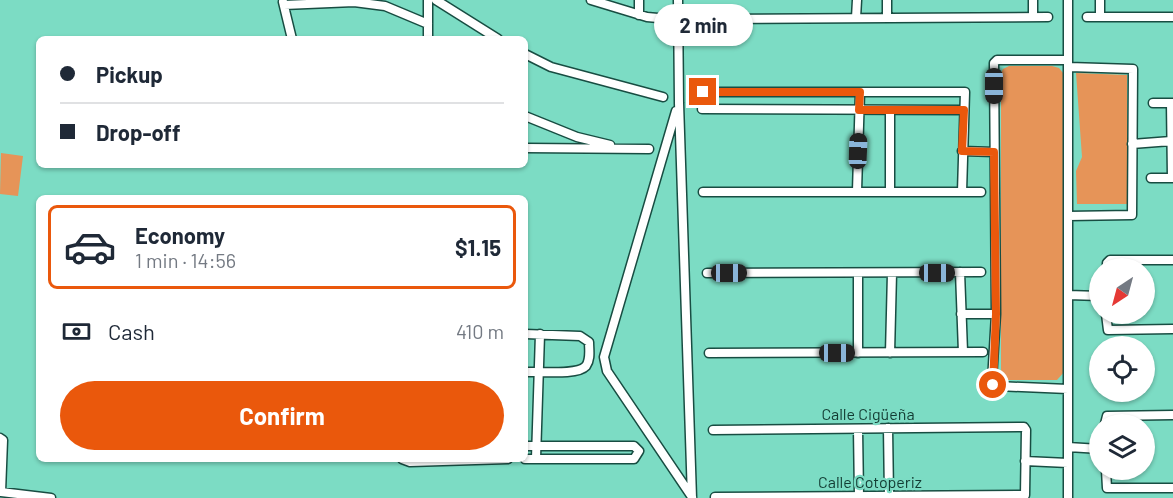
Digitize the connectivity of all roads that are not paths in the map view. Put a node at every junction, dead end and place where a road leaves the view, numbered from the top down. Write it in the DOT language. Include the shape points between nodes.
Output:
graph roads {
  1 [pos="428,0"];
  2 [pos="436,0"];
  3 [pos="591,0"];
  4 [pos="639,0"];
  5 [pos="678,0"];
  6 [pos="857,0"];
  7 [pos="887,0"];
  8 [pos="1033,0"];
  9 [pos="1068,0"];
  10 [pos="1100,0"];
  11 [pos="283,3"];
  12 [pos="639,15"];
  13 [pos="1033,17"];
  14 [pos="1048,17"];
  15 [pos="1087,17"];
  16 [pos="1100,17"];
  17 [pos="1173,17"];
  18 [pos="658,18"];
  19 [pos="856,18"];
  20 [pos="887,18"];
  21 [pos="701,19"];
  22 [pos="428,24"];
  23 [pos="291,36"];
  24 [pos="428,36"];
  25 [pos="493,36"];
  26 [pos="528,56"];
  27 [pos="1069,63"];
  28 [pos="703,92"];
  29 [pos="860,92"];
  30 [pos="663,97"];
  31 [pos="679,103"];
  32 [pos="1153,103"];
  33 [pos="1172,103"];
  34 [pos="702,109"];
  35 [pos="859,110"];
  36 [pos="890,110"];
  37 [pos="964,110"];
  38 [pos="528,117"];
  39 [pos="1171,141"];
  40 [pos="1132,144"];
  41 [pos="528,148"];
  42 [pos="626,148"];
  43 [pos="649,149"];
  44 [pos="962,151"];
  45 [pos="994,152"];
  46 [pos="1151,178"];
  47 [pos="1172,178"];
  48 [pos="857,191"];
  49 [pos="890,191"];
  50 [pos="703,192"];
  51 [pos="962,192"];
  52 [pos="981,192"];
  53 [pos="1068,216"];
  54 [pos="1155,260"];
  55 [pos="1173,260"];
  56 [pos="960,272"];
  57 [pos="981,272"];
  58 [pos="707,273"];
  59 [pos="858,273"];
  60 [pos="892,273"];
  61 [pos="1068,296"];
  62 [pos="1089,296"];
  63 [pos="961,314"];
  64 [pos="996,314"];
  65 [pos="1107,324"];
  66 [pos="1173,330"];
  67 [pos="528,334"];
  68 [pos="540,334"];
  69 [pos="963,352"];
  70 [pos="983,352"];
  71 [pos="709,353"];
  72 [pos="858,353"];
  73 [pos="890,353"];
  74 [pos="590,355"];
  75 [pos="604,357"];
  76 [pos="528,372"];
  77 [pos="540,372"];
  78 [pos="1068,389"];
  79 [pos="1155,415"];
  80 [pos="1173,415"];
  81 [pos="888,428"];
  82 [pos="858,429"];
  83 [pos="713,430"];
  84 [pos="0,438"];
  85 [pos="528,446"];
  86 [pos="536,446"];
  87 [pos="1068,447"];
  88 [pos="1089,448"];
  89 [pos="536,458"];
  90 [pos="528,459"];
  91 [pos="1025,461"];
  92 [pos="1068,463"];
  93 [pos="1107,480"];
  94 [pos="1173,488"];
  95 [pos="24,496"];
  96 [pos="859,496"];
  97 [pos="889,496"];
  98 [pos="692,497"];
  99 [pos="715,497"];
  100 [pos="51,498"];
  101 [pos="1068,498"];
  1 -- 22 [label="street"];
  2 -- 25 [label="street"];
  3 -- 12 [label="street"];
  4 -- 12 [label="street"];
  5 -- 31 [label="street"];
  6 -- 19 [label="street"];
  7 -- 20 [label="street"];
  8 -- 13 [label="street"];
  9 -- 27 [label="street"];
  10 -- 16 [label="street"];
  11 -- 22 [label="street" via="354,2 385,6"];
  11 -- 23 [label="street"];
  12 -- 18 [label="street"];
  13 -- 14 [label="street"];
  13 -- 20 [label="street"];
  15 -- 16 [label="street"];
  16 -- 17 [label="street"];
  19 -- 20 [label="street"];
  19 -- 21 [label="street"];
  22 -- 24 [label="street"];
  26 -- 30 [label="street" via="551,67"];
  27 -- 40 [label="street" via="1132,69"];
  27 -- 45 [label="street" via="995,61"];
  27 -- 53 [label="street"];
  28 -- 29 [label="street"];
  29 -- 35 [label="street"];
  29 -- 37 [label="street" via="965,92"];
  31 -- 75 [label="street"];
  31 -- 98 [label="street"];
  32 -- 33 [label="street"];
  33 -- 39 [label="street"];
  34 -- 35 [label="street"];
  35 -- 36 [label="street"];
  35 -- 48 [label="street"];
  36 -- 37 [label="street"];
  36 -- 49 [label="street"];
  37 -- 44 [label="street"];
  38 -- 42 [label="street" via="577,137"];
  39 -- 40 [label="street"];
  39 -- 47 [label="street"];
  40 -- 53 [label="street" via="1132,215"];
  41 -- 42 [label="street"];
  42 -- 43 [label="street"];
  44 -- 45 [label="street"];
  44 -- 51 [label="street"];
  45 -- 64 [label="street"];
  46 -- 47 [label="street"];
  48 -- 49 [label="street"];
  48 -- 50 [label="street"];
  49 -- 51 [label="street"];
  51 -- 52 [label="street"];
  53 -- 61 [label="street"];
  54 -- 55 [label="street"];
  56 -- 57 [label="street"];
  56 -- 60 [label="street"];
  56 -- 63 [label="street"];
  58 -- 59 [label="street"];
  59 -- 60 [label="street"];
  59 -- 72 [label="street"];
  60 -- 73 [label="street"];
  61 -- 62 [label="street"];
  61 -- 78 [label="street"];
  63 -- 64 [label="street"];
  63 -- 69 [label="street"];
  64 -- 78 [label="street" via="993,385"];
  65 -- 66 [label="street" via="1108,330"];
  67 -- 68 [label="street"];
  68 -- 74 [label="street" via="580,336 589,342"];
  68 -- 77 [label="street"];
  69 -- 70 [label="street"];
  69 -- 73 [label="street"];
  71 -- 72 [label="street"];
  72 -- 73 [label="street"];
  74 -- 75 [label="street"];
  74 -- 77 [label="street" via="587,365 577,372"];
  75 -- 98 [label="street" via="607,371"];
  76 -- 77 [label="street"];
  77 -- 86 [label="street"];
  78 -- 87 [label="street"];
  79 -- 80 [label="street"];
  81 -- 82 [label="street, Calle Cigüeña"];
  81 -- 91 [label="street, Calle Cigüeña" via="1024,427"];
  81 -- 97 [label="street"];
  82 -- 83 [label="street, Calle Cigüeña"];
  82 -- 96 [label="street"];
  84 -- 95 [label="street" via="1,492"];
  85 -- 86 [label="street"];
  86 -- 89 [label="street"];
  86 -- 89 [label="street" via="634,446 639,451 634,459"];
  87 -- 88 [label="street"];
  87 -- 92 [label="street"];
  89 -- 90 [label="street"];
  91 -- 92 [label="street"];
  91 -- 97 [label="street, Calle Cotoperiz" via="1025,495"];
  92 -- 101 [label="street"];
  93 -- 94 [label="street" via="1107,488"];
  95 -- 100 [label="street"];
  96 -- 97 [label="street, Calle Cotoperiz"];
  96 -- 99 [label="street, Calle Cotoperiz"];
}
